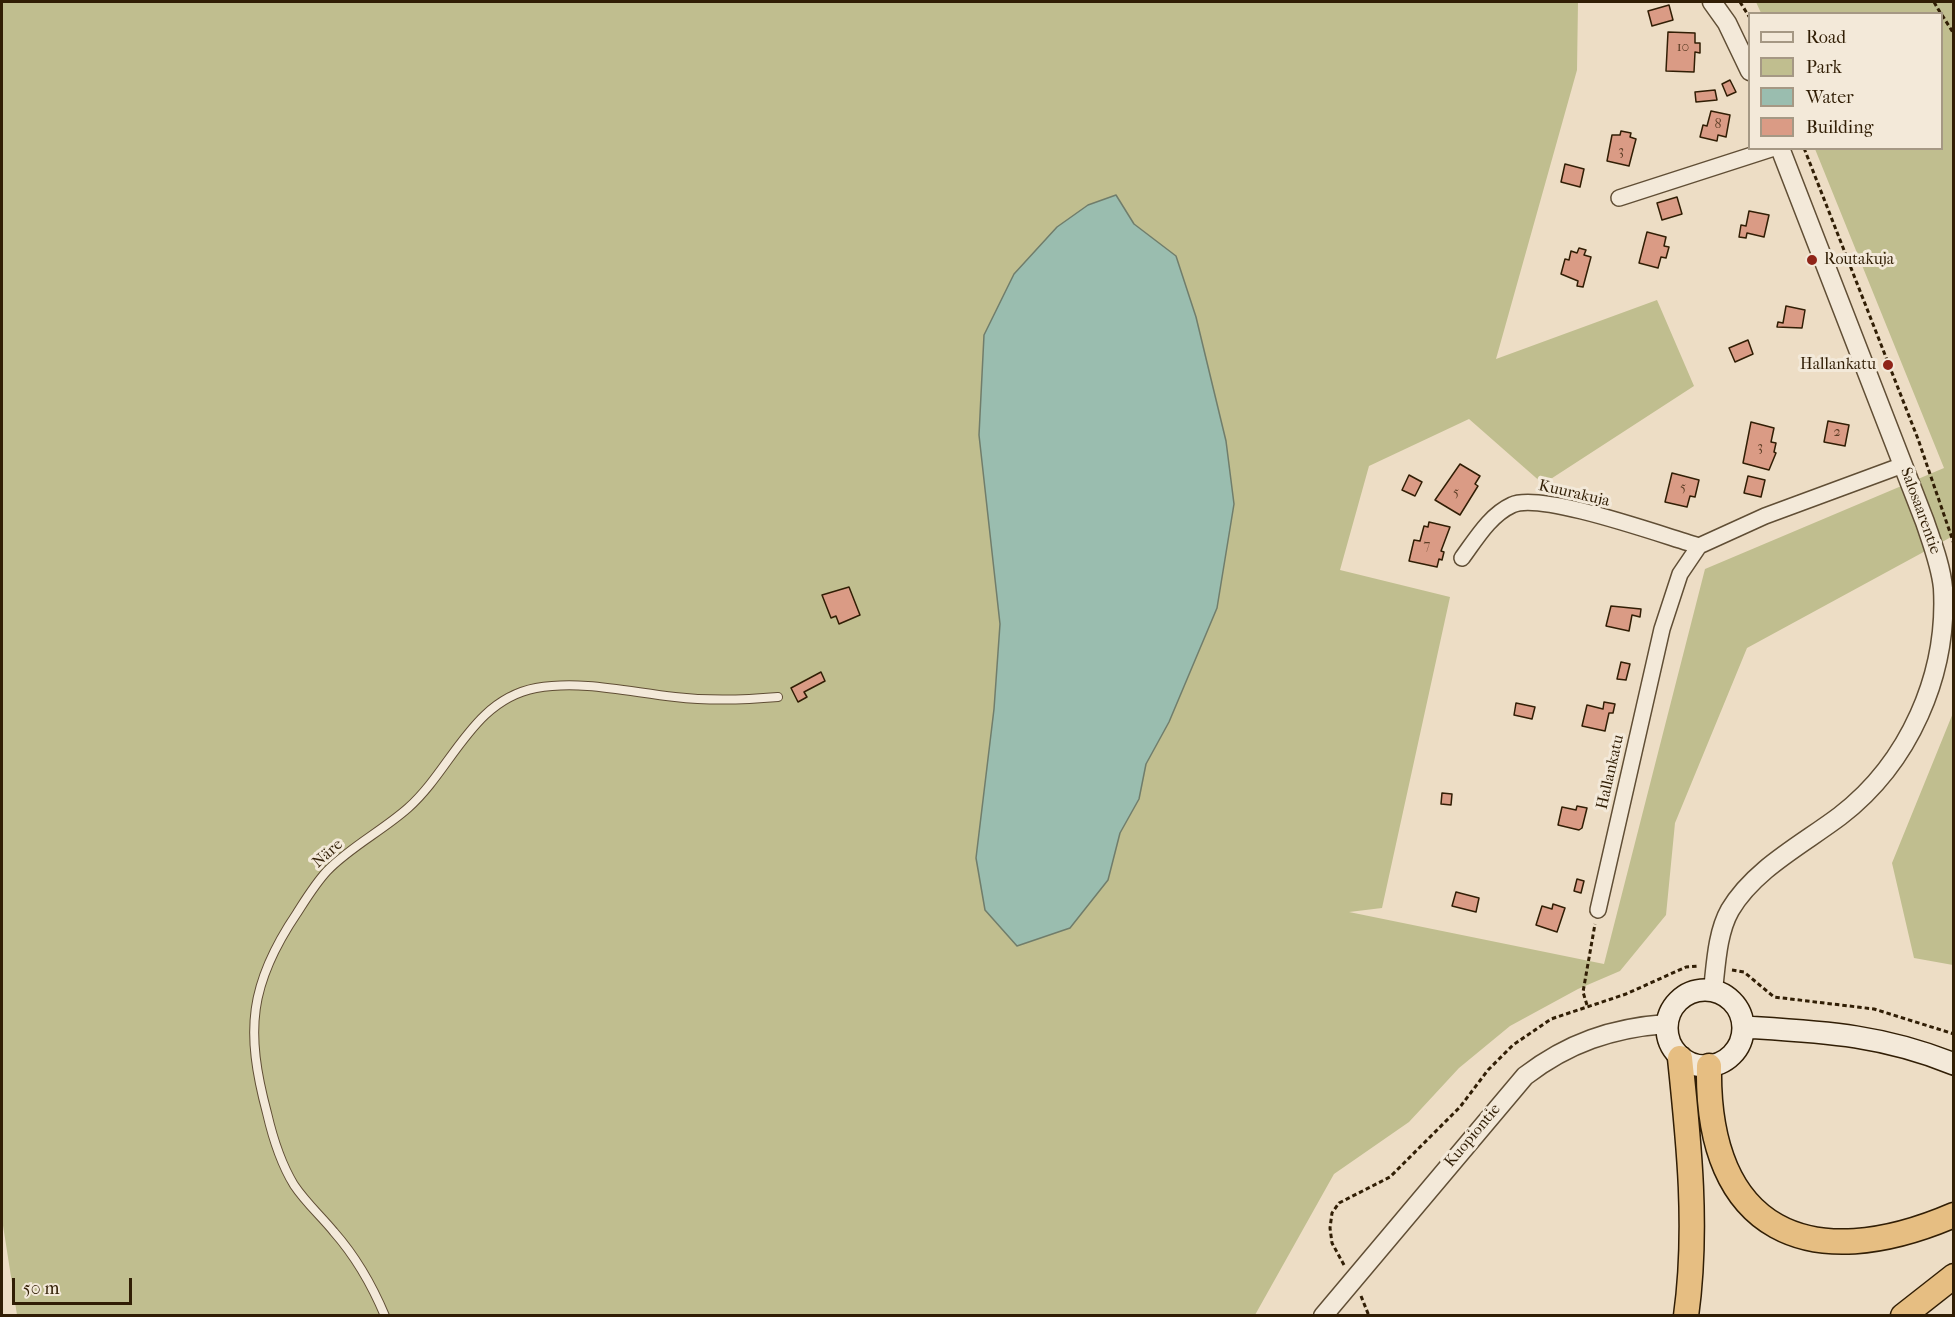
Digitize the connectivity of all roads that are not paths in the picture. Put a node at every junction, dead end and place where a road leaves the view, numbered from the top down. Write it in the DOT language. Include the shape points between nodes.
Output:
graph roads {
  1 [pos="1712,2"];
  2 [pos="1748,69"];
  3 [pos="1768,150"];
  4 [pos="1781,150"];
  5 [pos="1619,198"];
  6 [pos="1903,465"];
  7 [pos="1699,546"];
  8 [pos="1462,558"];
  9 [pos="778,697"];
  10 [pos="1598,910"];
  11 [pos="1713,990"];
  12 [pos="1666,1024"];
  13 [pos="1743,1028"];
  14 [pos="1680,1058"];
  15 [pos="1953,1064"];
  16 [pos="1709,1066"];
  17 [pos="1953,1215"];
  18 [pos="1953,1276"];
  19 [pos="385,1316"];
  20 [pos="1323,1316"];
  21 [pos="1686,1316"];
  22 [pos="1903,1316"];
  1 -- 2 [label="street" via="1727,23"];
  3 -- 5 [label="street"];
  4 -- 6 [label="street, Salosaarentie"];
  6 -- 7 [label="street" via="1765,516"];
  6 -- 11 [label="street, Salosaarentie" via="1943,586 1942,636 1926,699 1911,734 1869,790 1773,864 1738,898 1723,928"];
  7 -- 8 [label="street, Kuurakuja" via="1561,506 1532,502 1514,503 1501,511"];
  7 -- 10 [label="street, Hallankatu" via="1680,574 1662,629"];
  9 -- 19 [label="lane, Näre" via="698,699 617,688 563,686 513,696 476,723 415,802 326,872 275,946 260,981 254,1019 256,1065 271,1133 294,1184 350,1251"];
  11 -- 12 [label="main road" via="1697,990 1682,997 1671,1009"];
  11 -- 13 [label="main road" via="1727,996 1737,1007"];
  12 -- 14 [label="main road" via="1668,1039"];
  12 -- 20 [label="street, Kuopiontie" via="1594,1036 1567,1047 1525,1076"];
  13 -- 15 [label="main road" via="1828,1032 1873,1039 1912,1047"];
  13 -- 16 [label="main road" via="1734,1053"];
  14 -- 16 [label="main road" via="1694,1065"];
  14 -- 21 [label="highway" via="1692,1253"];
  16 -- 17 [label="highway" via="1714,1137 1725,1170 1744,1201 1765,1220 1788,1232 1823,1240 1862,1240 1914,1229"];
  18 -- 22 [label="highway"];
}
